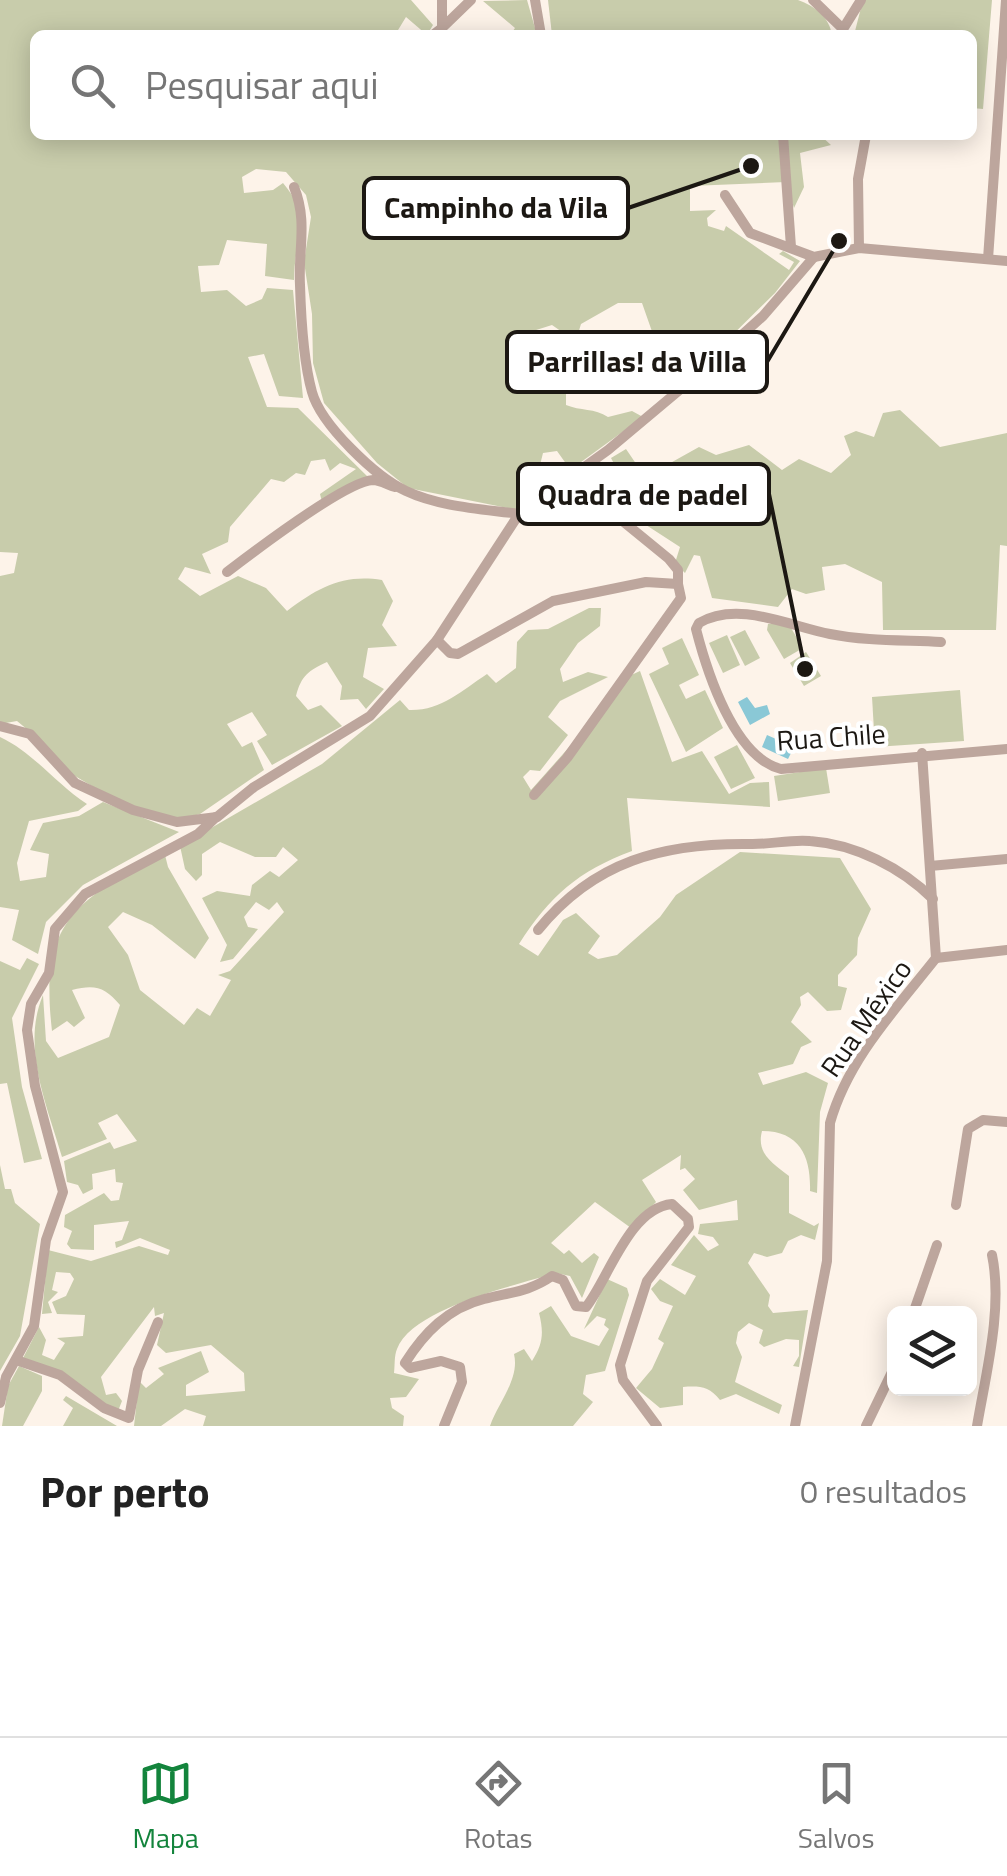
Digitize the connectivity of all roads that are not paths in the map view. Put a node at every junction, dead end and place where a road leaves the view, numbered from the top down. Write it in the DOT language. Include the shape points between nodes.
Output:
graph roads {
  1 [pos="442,0"];
  2 [pos="471,0"];
  3 [pos="535,0"];
  4 [pos="813,0"];
  5 [pos="861,0"];
  6 [pos="1006,0"];
  7 [pos="437,30"];
  8 [pos="439,30"];
  9 [pos="541,30"];
  10 [pos="841,30"];
  11 [pos="844,30"];
  12 [pos="784,140"];
  13 [pos="865,140"];
  14 [pos="294,187"];
  15 [pos="724,194"];
  16 [pos="790,246"];
  17 [pos="859,248"];
  18 [pos="814,257"];
  19 [pos="988,259"];
  20 [pos="1007,261"];
  21 [pos="570,478"];
  22 [pos="405,491"];
  23 [pos="519,514"];
  24 [pos="227,572"];
  25 [pos="678,584"];
  26 [pos="437,640"];
  27 [pos="940,642"];
  28 [pos="0,726"];
  29 [pos="1007,749"];
  30 [pos="922,753"];
  31 [pos="534,795"];
  32 [pos="217,817"];
  33 [pos="1007,859"];
  34 [pos="931,871"];
  35 [pos="907,874"];
  36 [pos="933,899"];
  37 [pos="538,930"];
  38 [pos="1007,950"];
  39 [pos="936,958"];
  40 [pos="1007,1122"];
  41 [pos="956,1205"];
  42 [pos="937,1245"];
  43 [pos="992,1255"];
  44 [pos="915,1306"];
  45 [pos="158,1322"];
  46 [pos="16,1360"];
  47 [pos="887,1382"];
  48 [pos="0,1402"];
  49 [pos="444,1426"];
  50 [pos="657,1426"];
  51 [pos="795,1426"];
  52 [pos="866,1426"];
  53 [pos="978,1426"];
  1 -- 7 [label="street"];
  2 -- 8 [label="street"];
  3 -- 9 [label="street"];
  4 -- 10 [label="street"];
  5 -- 11 [label="street"];
  6 -- 19 [label="street"];
  12 -- 16 [label="street"];
  13 -- 17 [label="street"];
  14 -- 22 [label="street" via="305,220 300,291 312,394 342,438"];
  15 -- 16 [label="street" via="750,233"];
  16 -- 18 [label="street"];
  17 -- 18 [label="street"];
  17 -- 19 [label="street"];
  18 -- 21 [label="street" via="764,316"];
  19 -- 20 [label="street"];
  21 -- 23 [label="street"];
  21 -- 25 [label="street" via="669,559"];
  22 -- 23 [label="street"];
  22 -- 24 [label="street" via="370,480 304,516"];
  23 -- 26 [label="street"];
  25 -- 26 [label="street" via="646,582 553,601 458,654"];
  25 -- 31 [label="street" via="681,598 672,612"];
  26 -- 32 [label="street" via="355,729 307,752"];
  27 -- 30 [label="street, Rua Chile" via="832,634 720,614 696,629 738,738 766,765"];
  28 -- 32 [label="street" via="30,734 75,784 133,810 177,822"];
  29 -- 30 [label="street, Rua Chile"];
  30 -- 34 [label="street, Rua México"];
  32 -- 46 [label="street" via="198,834 85,894 54,929 49,973 31,1004 27,1030 64,1192 46,1240 39,1306"];
  33 -- 34 [label="street"];
  34 -- 35 [label="street"];
  34 -- 36 [label="street, Rua México"];
  35 -- 36 [label="street"];
  35 -- 37 [label="street" via="810,841 701,843 605,871 572,892"];
  36 -- 39 [label="street, Rua México"];
  38 -- 39 [label="street"];
  39 -- 51 [label="street, Rua México" via="858,1058 835,1103 828,1262"];
  40 -- 41 [label="street" via="983,1120 968,1129"];
  42 -- 44 [label="street"];
  43 -- 53 [label="street"];
  45 -- 46 [label="street" via="138,1370 130,1418 104,1408 60,1375"];
  46 -- 48 [label="street"];
  47 -- 52 [label="street"];
  49 -- 50 [label="street" via="462,1382 460,1367 442,1360 410,1368 405,1363 430,1329 481,1299 525,1292 552,1276 564,1280 576,1306 586,1307 609,1262 665,1204 681,1210 686,1234 647,1281 620,1365 622,1380"];
}
